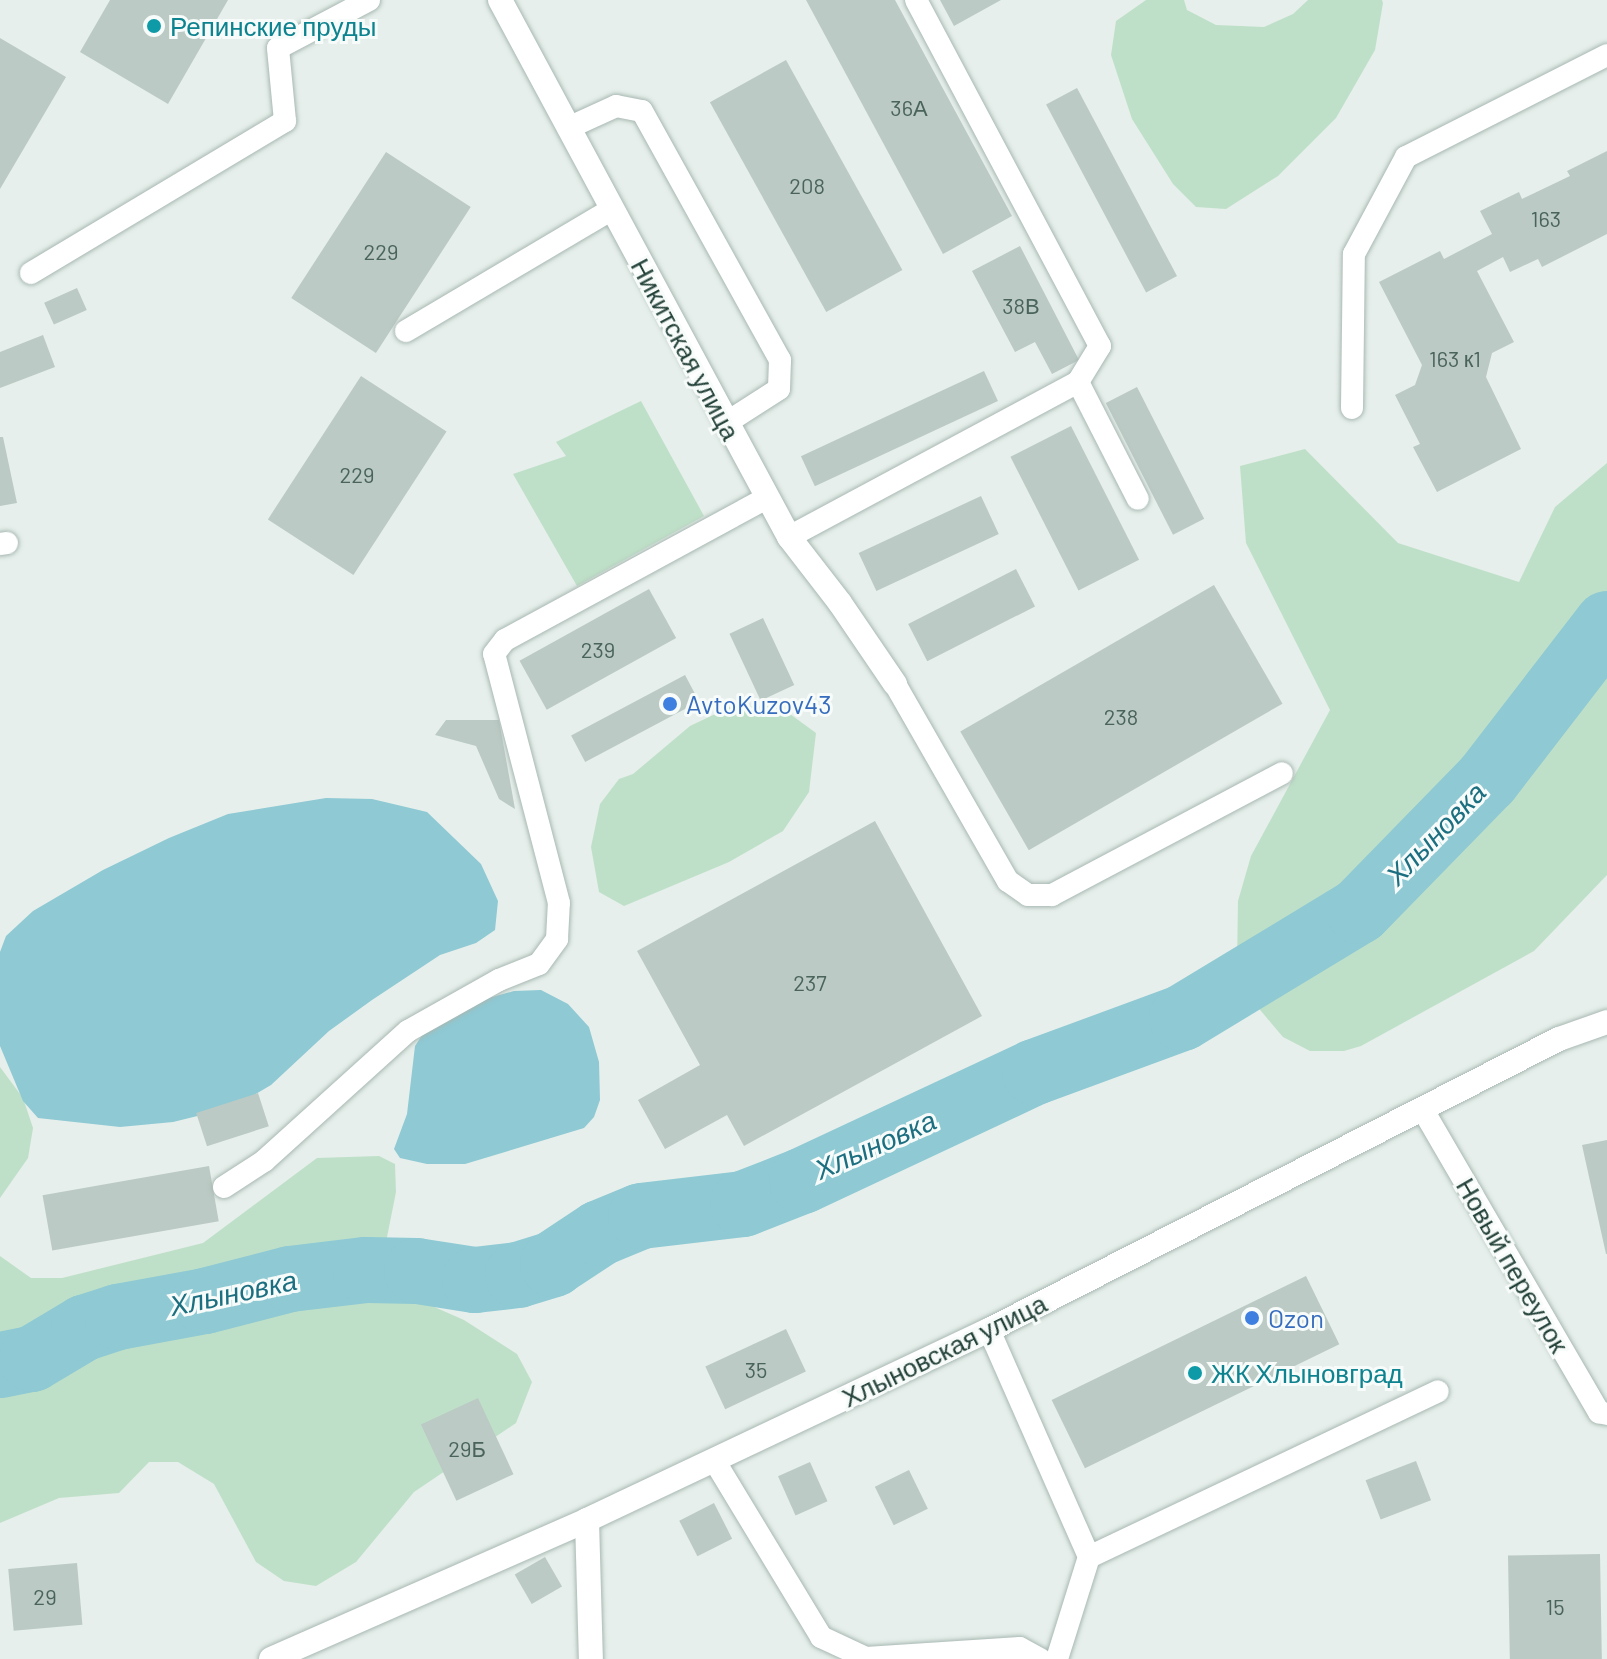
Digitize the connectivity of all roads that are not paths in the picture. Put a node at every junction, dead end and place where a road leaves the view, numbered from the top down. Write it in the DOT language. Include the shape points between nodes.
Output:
graph roads {
  1 [pos="369,0"];
  2 [pos="500,0"];
  3 [pos="916,0"];
  4 [pos="1607,55"];
  5 [pos="568,128"];
  6 [pos="611,210"];
  7 [pos="31,273"];
  8 [pos="406,331"];
  9 [pos="1078,382"];
  10 [pos="1352,408"];
  11 [pos="726,423"];
  12 [pos="767,498"];
  13 [pos="1138,499"];
  14 [pos="789,537"];
  15 [pos="895,684"];
  16 [pos="1282,773"];
  17 [pos="1607,1022"];
  18 [pos="1423,1110"];
  19 [pos="224,1187"];
  20 [pos="989,1330"];
  21 [pos="1438,1391"];
  22 [pos="1607,1414"];
  23 [pos="714,1460"];
  24 [pos="587,1520"];
  25 [pos="1089,1557"];
  26 [pos="821,1648"];
  27 [pos="271,1659"];
  28 [pos="591,1659"];
  29 [pos="1040,1659"];
  30 [pos="1057,1659"];
  1 -- 7 [label="lane" via="278,48 285,121"];
  2 -- 5 [label="street, Никитская улица"];
  3 -- 9 [label="lane" via="1100,346"];
  4 -- 10 [label="lane" via="1406,157 1354,254"];
  5 -- 6 [label="street, Никитская улица"];
  5 -- 11 [label="lane" via="616,106 642,111 780,360 779,389"];
  6 -- 8 [label="lane"];
  6 -- 11 [label="street, Никитская улица"];
  9 -- 13 [label="lane"];
  9 -- 14 [label="lane"];
  11 -- 12 [label="street, Никитская улица"];
  12 -- 14 [label="street, Никитская улица"];
  12 -- 19 [label="lane" via="505,640 494,654 559,903 557,939 539,964 408,1031 264,1161"];
  14 -- 15 [label="street, Никитская улица"];
  15 -- 16 [label="lane" via="1008,881 1028,895 1052,895"];
  17 -- 18 [label="street, Хлыновская улица" via="1559,1039"];
  18 -- 20 [label="street, Хлыновская улица"];
  18 -- 22 [label="lane, Новый переулок" via="1599,1412"];
  20 -- 23 [label="street, Хлыновская улица"];
  20 -- 25 [label="lane"];
  21 -- 25 [label="lane"];
  23 -- 24 [label="street, Хлыновская улица"];
  23 -- 26 [label="lane"];
  24 -- 27 [label="street, Хлыновская улица"];
  24 -- 28 [label="street"];
  25 -- 30 [label="lane"];
  26 -- 29 [label="lane" via="866,1658 1020,1648"];
}
